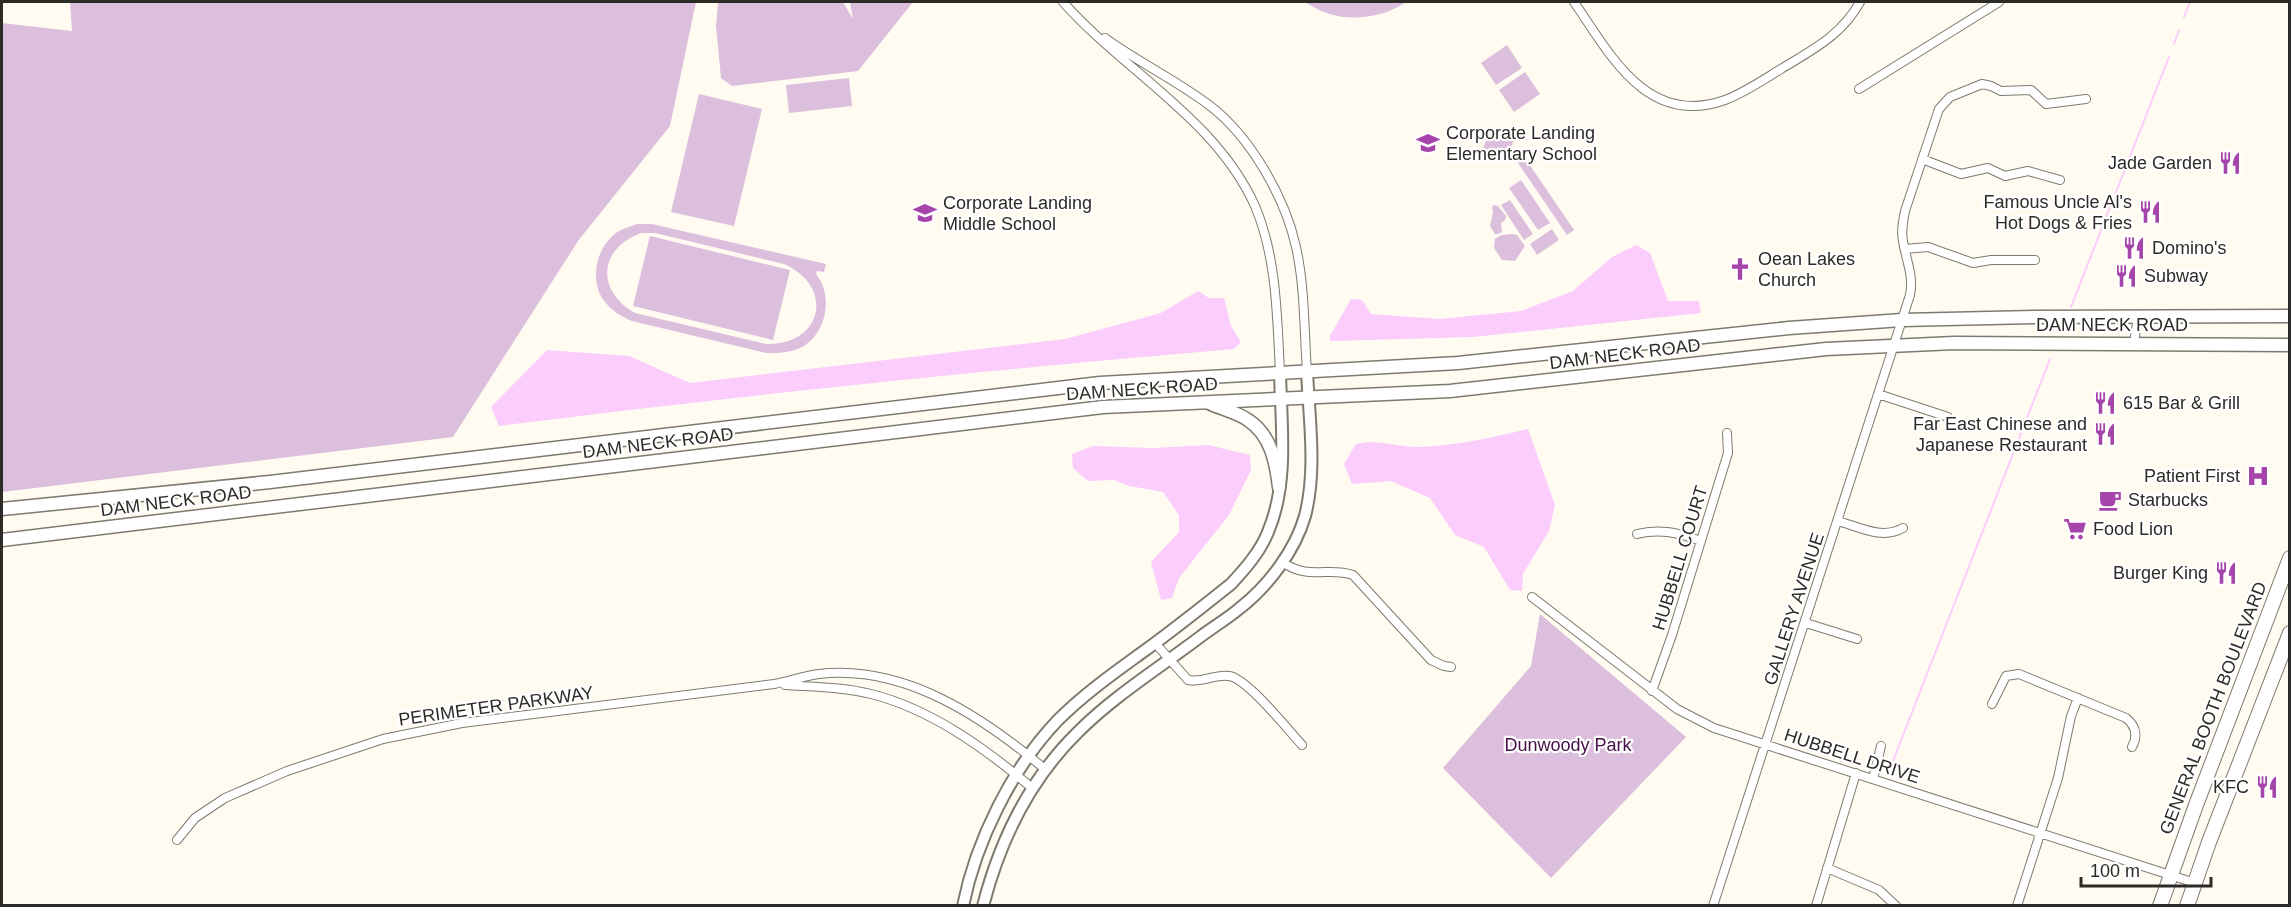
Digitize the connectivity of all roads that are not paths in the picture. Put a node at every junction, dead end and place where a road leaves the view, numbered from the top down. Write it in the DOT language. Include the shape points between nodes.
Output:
graph roads {
  1 [pos="1063,2"];
  2 [pos="1574,2"];
  3 [pos="1860,2"];
  4 [pos="1999,2"];
  5 [pos="1089,27"];
  6 [pos="1859,88"];
  7 [pos="2086,99"];
  8 [pos="1922,159"];
  9 [pos="2060,180"];
  10 [pos="1905,249"];
  11 [pos="2035,260"];
  12 [pos="2138,316"];
  13 [pos="2289,316"];
  14 [pos="1902,320"];
  15 [pos="2134,343"];
  16 [pos="1894,345"];
  17 [pos="2289,345"];
  18 [pos="1307,371"];
  19 [pos="1280,372"];
  20 [pos="1878,394"];
  21 [pos="1308,398"];
  22 [pos="1280,399"];
  23 [pos="1208,402"];
  24 [pos="1948,417"];
  25 [pos="1727,433"];
  26 [pos="1279,487"];
  27 [pos="2,510"];
  28 [pos="1838,521"];
  29 [pos="1903,528"];
  30 [pos="1637,534"];
  31 [pos="2,540"];
  32 [pos="1701,541"];
  33 [pos="2289,558"];
  34 [pos="1281,562"];
  35 [pos="1532,597"];
  36 [pos="1806,623"];
  37 [pos="2289,633"];
  38 [pos="1857,639"];
  39 [pos="1155,643"];
  40 [pos="1170,659"];
  41 [pos="1451,667"];
  42 [pos="774,684"];
  43 [pos="1652,691"];
  44 [pos="2078,698"];
  45 [pos="1992,704"];
  46 [pos="1766,744"];
  47 [pos="1302,745"];
  48 [pos="1881,746"];
  49 [pos="2132,747"];
  50 [pos="1030,757"];
  51 [pos="1046,770"];
  52 [pos="1856,773"];
  53 [pos="1016,775"];
  54 [pos="1873,778"];
  55 [pos="1032,788"];
  56 [pos="2040,833"];
  57 [pos="177,840"];
  58 [pos="1827,868"];
  59 [pos="2170,875"];
  60 [pos="2195,883"];
  61 [pos="963,906"];
  62 [pos="983,906"];
  63 [pos="1713,906"];
  64 [pos="1816,906"];
  65 [pos="1896,906"];
  66 [pos="2017,906"];
  67 [pos="2160,906"];
  68 [pos="2187,906"];
  1 -- 5 [label="street"];
  2 -- 3 [label="street" via="1630,80 1661,100 1697,106 1737,95 1826,42 1842,28"];
  4 -- 6 [label="street"];
  5 -- 18 [label="street" via="1209,105 1239,132 1248,146 1286,214 1296,249"];
  5 -- 19 [label="street" via="1209,138 1244,186 1270,256"];
  7 -- 8 [label="street, GALLERY AVENUE" via="2046,104 2031,90 2001,91 1982,84 1944,102"];
  8 -- 9 [label="street" via="1960,174 1988,168 2005,176 2028,171"];
  8 -- 10 [label="street, GALLERY AVENUE" via="1905,211"];
  10 -- 11 [label="street" via="1928,247 1973,263"];
  10 -- 14 [label="street, GALLERY AVENUE" via="1912,276"];
  12 -- 13 [label="main road, DAM NECK ROAD"];
  12 -- 14 [label="main road, DAM NECK ROAD"];
  12 -- 15 [label="street"];
  14 -- 16 [label="street, GALLERY AVENUE"];
  14 -- 18 [label="main road, DAM NECK ROAD" via="1789,328 1492,360"];
  15 -- 16 [label="main road, DAM NECK ROAD"];
  15 -- 17 [label="main road, DAM NECK ROAD"];
  16 -- 20 [label="street, GALLERY AVENUE"];
  16 -- 21 [label="main road, DAM NECK ROAD" via="1826,349 1503,386"];
  18 -- 19 [label="main road, DAM NECK ROAD"];
  18 -- 21 [label="street"];
  19 -- 22 [label="street"];
  19 -- 27 [label="main road, DAM NECK ROAD" via="1100,382 270,482"];
  20 -- 24 [label="street"];
  20 -- 28 [label="street, GALLERY AVENUE"];
  21 -- 22 [label="main road, DAM NECK ROAD"];
  21 -- 34 [label="street" via="1308,499 1304,518"];
  22 -- 23 [label="main road, DAM NECK ROAD"];
  22 -- 26 [label="street"];
  23 -- 26 [label="main road" via="1247,419 1261,431 1273,452"];
  23 -- 31 [label="main road, DAM NECK ROAD" via="1103,407"];
  25 -- 32 [label="street, HUBBELL COURT" via="1728,453"];
  26 -- 39 [label="street" via="1268,532 1244,570"];
  28 -- 29 [label="street" via="1881,534"];
  28 -- 36 [label="street, GALLERY AVENUE"];
  30 -- 32 [label="street" via="1669,531"];
  32 -- 43 [label="street, HUBBELL COURT"];
  33 -- 59 [label="highway, GENERAL BOOTH BOULEVARD"];
  34 -- 40 [label="street" via="1239,609"];
  34 -- 41 [label="street" via="1310,574 1353,575 1431,660"];
  35 -- 43 [label="street, HUBBELL DRIVE"];
  36 -- 38 [label="street"];
  36 -- 46 [label="street, GALLERY AVENUE"];
  37 -- 60 [label="highway"];
  39 -- 40 [label="street"];
  39 -- 50 [label="street" via="1079,700"];
  40 -- 47 [label="street" via="1190,680 1238,678"];
  40 -- 51 [label="street" via="1078,732"];
  42 -- 50 [label="street, PERIMETER PARKWAY" via="836,674 914,687 972,715"];
  42 -- 53 [label="street, PERIMETER PARKWAY" via="841,688 892,700 951,729"];
  42 -- 57 [label="street, PERIMETER PARKWAY" via="462,723 383,739 297,767 225,798 195,818"];
  43 -- 46 [label="street, HUBBELL DRIVE" via="1697,721"];
  44 -- 45 [label="street" via="2016,673 2003,679"];
  44 -- 49 [label="street" via="2131,722 2136,735"];
  44 -- 56 [label="street"];
  46 -- 52 [label="street, HUBBELL DRIVE"];
  46 -- 63 [label="street, GALLERY AVENUE"];
  48 -- 54 [label="street"];
  50 -- 51 [label="street, PERIMETER PARKWAY"];
  50 -- 53 [label="street"];
  51 -- 55 [label="street"];
  52 -- 54 [label="street, HUBBELL DRIVE"];
  52 -- 58 [label="street"];
  53 -- 55 [label="street, PERIMETER PARKWAY"];
  53 -- 61 [label="street" via="979,848"];
  54 -- 56 [label="street, HUBBELL DRIVE"];
  55 -- 62 [label="street" via="999,852"];
  56 -- 59 [label="street, HUBBELL DRIVE"];
  56 -- 66 [label="street"];
  58 -- 64 [label="street"];
  58 -- 65 [label="street" via="1879,890"];
  59 -- 60 [label="street, HUBBELL DRIVE"];
  59 -- 67 [label="highway, GENERAL BOOTH BOULEVARD"];
  60 -- 68 [label="highway"];
}
